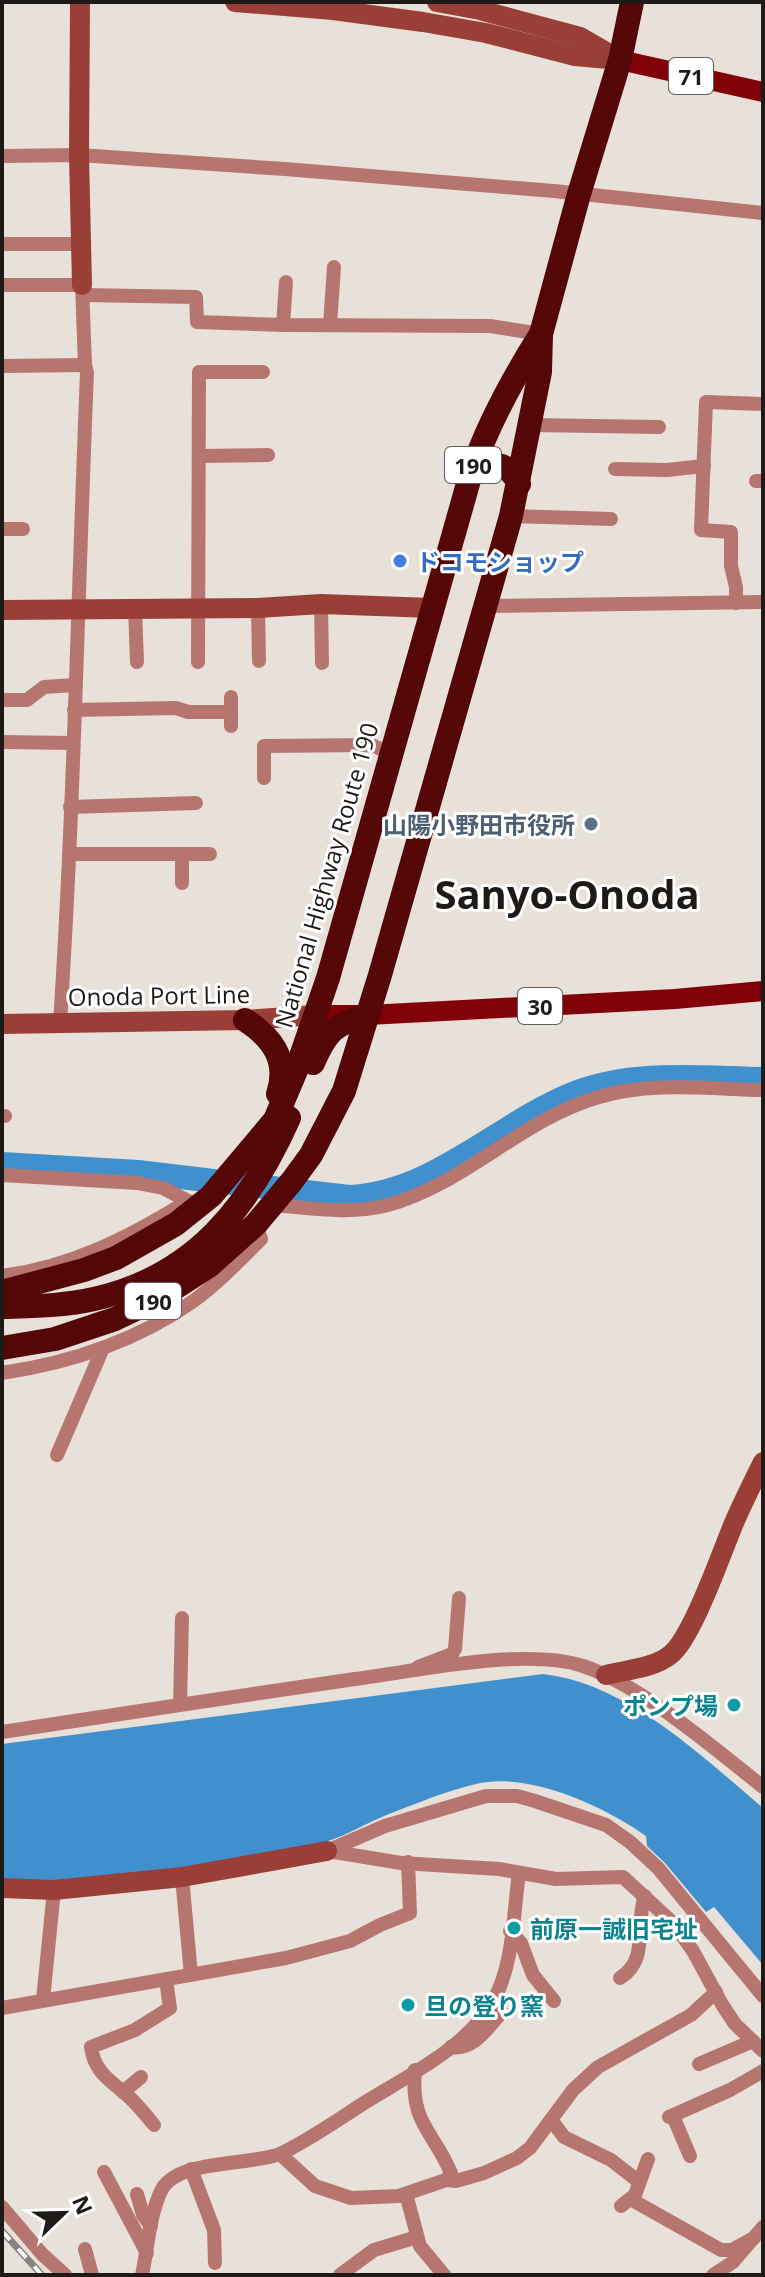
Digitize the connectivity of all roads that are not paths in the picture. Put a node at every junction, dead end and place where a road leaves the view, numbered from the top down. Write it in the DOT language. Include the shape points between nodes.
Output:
graph roads {
  1 [pos="80,2"];
  2 [pos="235,2"];
  3 [pos="437,2"];
  4 [pos="632,2"];
  5 [pos="620,60"];
  6 [pos="763,92"];
  7 [pos="79,155"];
  8 [pos="2,156"];
  9 [pos="579,194"];
  10 [pos="763,213"];
  11 [pos="2,244"];
  12 [pos="83,244"];
  13 [pos="334,267"];
  14 [pos="286,282"];
  15 [pos="2,285"];
  16 [pos="82,290"];
  17 [pos="283,325"];
  18 [pos="330,325"];
  19 [pos="541,334"];
  20 [pos="85,365"];
  21 [pos="2,366"];
  22 [pos="263,372"];
  23 [pos="763,404"];
  24 [pos="530,425"];
  25 [pos="659,427"];
  26 [pos="268,455"];
  27 [pos="200,456"];
  28 [pos="704,466"];
  29 [pos="615,469"];
  30 [pos="471,473"];
  31 [pos="519,484"];
  32 [pos="511,516"];
  33 [pos="611,519"];
  34 [pos="2,529"];
  35 [pos="23,529"];
  36 [pos="763,602"];
  37 [pos="736,603"];
  38 [pos="321,604"];
  39 [pos="484,606"];
  40 [pos="199,607"];
  41 [pos="135,608"];
  42 [pos="258,608"];
  43 [pos="432,608"];
  44 [pos="79,609"];
  45 [pos="2,610"];
  46 [pos="259,661"];
  47 [pos="137,662"];
  48 [pos="198,662"];
  49 [pos="322,663"];
  50 [pos="75,685"];
  51 [pos="2,700"];
  52 [pos="74,710"];
  53 [pos="231,712"];
  54 [pos="2,742"];
  55 [pos="72,743"];
  56 [pos="391,754"];
  57 [pos="264,778"];
  58 [pos="196,803"];
  59 [pos="70,807"];
  60 [pos="71,854"];
  61 [pos="182,854"];
  62 [pos="210,854"];
  63 [pos="182,883"];
  64 [pos="763,991"];
  65 [pos="316,1015"];
  66 [pos="368,1015"];
  67 [pos="245,1020"];
  68 [pos="60,1023"];
  69 [pos="2,1024"];
  70 [pos="763,1090"];
  71 [pos="243,1172"];
  72 [pos="2,1175"];
  73 [pos="200,1201"];
  74 [pos="274,1203"];
  75 [pos="249,1214"];
  76 [pos="2,1276"];
  77 [pos="2,1292"];
  78 [pos="2,1307"];
  79 [pos="2,1348"];
  80 [pos="103,1348"];
  81 [pos="2,1373"];
  82 [pos="57,1455"];
  83 [pos="763,1462"];
  84 [pos="459,1598"];
  85 [pos="182,1618"];
  86 [pos="411,1672"];
  87 [pos="606,1675"];
  88 [pos="180,1704"];
  89 [pos="2,1732"];
  90 [pos="763,1787"];
  91 [pos="327,1851"];
  92 [pos="408,1862"];
  93 [pos="519,1873"];
  94 [pos="182,1877"];
  95 [pos="2,1888"];
  96 [pos="54,1890"];
  97 [pos="645,1896"];
  98 [pos="510,1931"];
  99 [pos="191,1975"];
  100 [pos="620,1978"];
  101 [pos="166,1980"];
  102 [pos="716,1992"];
  103 [pos="763,1996"];
  104 [pos="43,2000"];
  105 [pos="554,2001"];
  106 [pos="2,2008"];
  107 [pos="502,2012"];
  108 [pos="758,2046"];
  109 [pos="450,2047"];
  110 [pos="699,2064"];
  111 [pos="415,2070"];
  112 [pos="763,2071"];
  113 [pos="141,2077"];
  114 [pos="123,2092"];
  115 [pos="552,2121"];
  116 [pos="154,2125"];
  117 [pos="280,2154"];
  118 [pos="690,2156"];
  119 [pos="648,2159"];
  120 [pos="191,2169"];
  121 [pos="104,2172"];
  122 [pos="446,2180"];
  123 [pos="638,2181"];
  124 [pos="137,2194"];
  125 [pos="406,2194"];
  126 [pos="2,2207"];
  127 [pos="151,2226"];
  128 [pos="703,2229"];
  129 [pos="760,2231"];
  130 [pos="417,2237"];
  131 [pos="85,2249"];
  132 [pos="147,2253"];
  133 [pos="215,2263"];
  134 [pos="65,2275"];
  135 [pos="92,2275"];
  136 [pos="142,2275"];
  137 [pos="340,2275"];
  138 [pos="444,2275"];
  139 [pos="713,2275"];
  1 -- 7 [label="street"];
  2 -- 5 [label="street" via="423,22 575,56"];
  3 -- 5 [label="street" via="580,37"];
  4 -- 5 [label="highway, National Highway Route 190 / 190"];
  5 -- 6 [label="main road, 71"];
  5 -- 9 [label="highway, National Highway Route 190 / 190"];
  7 -- 8 [label="street"];
  7 -- 9 [label="street"];
  7 -- 12 [label="street"];
  9 -- 10 [label="street"];
  9 -- 19 [label="highway, National Highway Route 190 / 190"];
  11 -- 12 [label="street"];
  12 -- 16 [label="street"];
  13 -- 18 [label="street"];
  14 -- 17 [label="street"];
  15 -- 16 [label="street"];
  16 -- 17 [label="street" via="196,297 197,322"];
  16 -- 20 [label="street"];
  17 -- 18 [label="street"];
  18 -- 19 [label="street" via="490,326"];
  19 -- 24 [label="highway, National Highway Route 190 / 190"];
  19 -- 30 [label="highway, National Highway Route 190 / 190" via="480,445"];
  20 -- 21 [label="street"];
  20 -- 44 [label="street"];
  22 -- 27 [label="street" via="199,372"];
  23 -- 28 [label="street" via="706,402"];
  24 -- 25 [label="street" via="618,420"];
  24 -- 31 [label="highway, National Highway Route 190 / 190"];
  26 -- 27 [label="street"];
  27 -- 40 [label="street"];
  28 -- 29 [label="street"];
  28 -- 37 [label="street" via="701,530 731,532"];
  30 -- 31 [label="highway" via="487,464 500,465"];
  30 -- 43 [label="highway, National Highway Route 190 / 190"];
  31 -- 32 [label="highway, National Highway Route 190 / 190"];
  32 -- 33 [label="street"];
  32 -- 39 [label="highway, National Highway Route 190 / 190"];
  34 -- 35 [label="street"];
  36 -- 37 [label="street"];
  37 -- 39 [label="street"];
  38 -- 42 [label="street"];
  38 -- 43 [label="street"];
  38 -- 49 [label="street"];
  39 -- 66 [label="highway, National Highway Route 190 / 190"];
  40 -- 41 [label="street"];
  40 -- 42 [label="street"];
  40 -- 48 [label="street"];
  41 -- 44 [label="street"];
  41 -- 47 [label="street"];
  42 -- 46 [label="street"];
  43 -- 56 [label="highway, National Highway Route 190 / 190"];
  44 -- 45 [label="street"];
  44 -- 50 [label="street"];
  50 -- 51 [label="street" via="44,687 27,700"];
  50 -- 52 [label="street"];
  52 -- 53 [label="street"];
  52 -- 55 [label="street"];
  54 -- 55 [label="street"];
  55 -- 59 [label="street"];
  56 -- 57 [label="street" via="372,745 264,746"];
  56 -- 65 [label="highway, National Highway Route 190 / 190"];
  58 -- 59 [label="street"];
  59 -- 60 [label="street"];
  60 -- 61 [label="street"];
  60 -- 68 [label="street"];
  61 -- 62 [label="street"];
  61 -- 63 [label="street"];
  64 -- 66 [label="main road, 30"];
  65 -- 66 [label="main road, 30"];
  65 -- 67 [label="street, Onoda Port Line"];
  65 -- 71 [label="highway, National Highway Route 190 / 190" via="275,1120"];
  66 -- 71 [label="highway" via="342,1023 325,1037 287,1124"];
  66 -- 74 [label="highway, National Highway Route 190 / 190" via="344,1091 311,1155"];
  67 -- 68 [label="street, Onoda Port Line"];
  67 -- 71 [label="highway" via="273,1044 282,1081"];
  68 -- 69 [label="street, Onoda Port Line"];
  70 -- 74 [label="street" via="660,1088 601,1096 554,1114 446,1180 386,1206 343,1210"];
  71 -- 73 [label="highway, National Highway Route 190 / 190"];
  71 -- 75 [label="highway"];
  72 -- 73 [label="street" via="137,1183"];
  73 -- 76 [label="street" via="85,1256"];
  73 -- 77 [label="highway, National Highway Route 190 / 190" via="176,1224 116,1258"];
  74 -- 75 [label="highway, National Highway Route 190 / 190"];
  75 -- 78 [label="highway" via="140,1284 92,1300"];
  75 -- 79 [label="highway, National Highway Route 190 / 190" via="209,1266 138,1309 55,1339"];
  75 -- 80 [label="street" via="261,1239 195,1300"];
  80 -- 81 [label="street"];
  80 -- 82 [label="street"];
  83 -- 87 [label="street" via="672,1655"];
  84 -- 86 [label="street" via="452,1654"];
  85 -- 88 [label="street"];
  86 -- 87 [label="street" via="525,1658 564,1661"];
  86 -- 88 [label="street"];
  87 -- 90 [label="street" via="660,1708"];
  88 -- 89 [label="street"];
  91 -- 92 [label="street"];
  91 -- 94 [label="street"];
  91 -- 103 [label="street" via="385,1826 486,1796 535,1801 606,1825 630,1842 658,1868"];
  92 -- 93 [label="street"];
  92 -- 99 [label="street" via="410,1913 350,1941"];
  93 -- 97 [label="street" via="556,1879 623,1877"];
  93 -- 98 [label="street"];
  94 -- 96 [label="street"];
  94 -- 99 [label="street"];
  95 -- 96 [label="street"];
  96 -- 104 [label="street"];
  97 -- 100 [label="street" via="639,1957"];
  97 -- 102 [label="street" via="674,1924"];
  98 -- 105 [label="street"];
  98 -- 109 [label="street" via="510,1955 492,2003 472,2030"];
  99 -- 101 [label="street"];
  101 -- 104 [label="street"];
  101 -- 114 [label="street" via="170,2008 135,2030 91,2047 100,2072"];
  102 -- 108 [label="street" via="735,2024"];
  102 -- 115 [label="street" via="691,2015 598,2067 573,2090"];
  104 -- 106 [label="street"];
  107 -- 109 [label="street" via="473,2044"];
  108 -- 110 [label="street"];
  109 -- 111 [label="street"];
  111 -- 117 [label="street"];
  111 -- 122 [label="street" via="413,2094 422,2126 444,2156 451,2173"];
  112 -- 118 [label="street" via="671,2116"];
  113 -- 114 [label="street"];
  114 -- 116 [label="street"];
  115 -- 122 [label="street" via="517,2158 484,2173"];
  115 -- 123 [label="street" via="564,2137 611,2160"];
  117 -- 120 [label="street"];
  117 -- 125 [label="street" via="315,2186 332,2194"];
  119 -- 123 [label="street"];
  120 -- 127 [label="street" via="162,2188"];
  120 -- 133 [label="street" via="214,2230"];
  121 -- 132 [label="street"];
  122 -- 125 [label="street"];
  123 -- 129 [label="street" via="626,2203 721,2250 732,2250"];
  124 -- 127 [label="street"];
  125 -- 130 [label="street"];
  126 -- 134 [label="street"];
  127 -- 132 [label="street"];
  128 -- 129 [label="street" via="728,2244"];
  129 -- 139 [label="street" via="733,2262"];
  130 -- 137 [label="street" via="374,2250"];
  130 -- 138 [label="street"];
  131 -- 135 [label="street"];
  132 -- 136 [label="street"];
}
